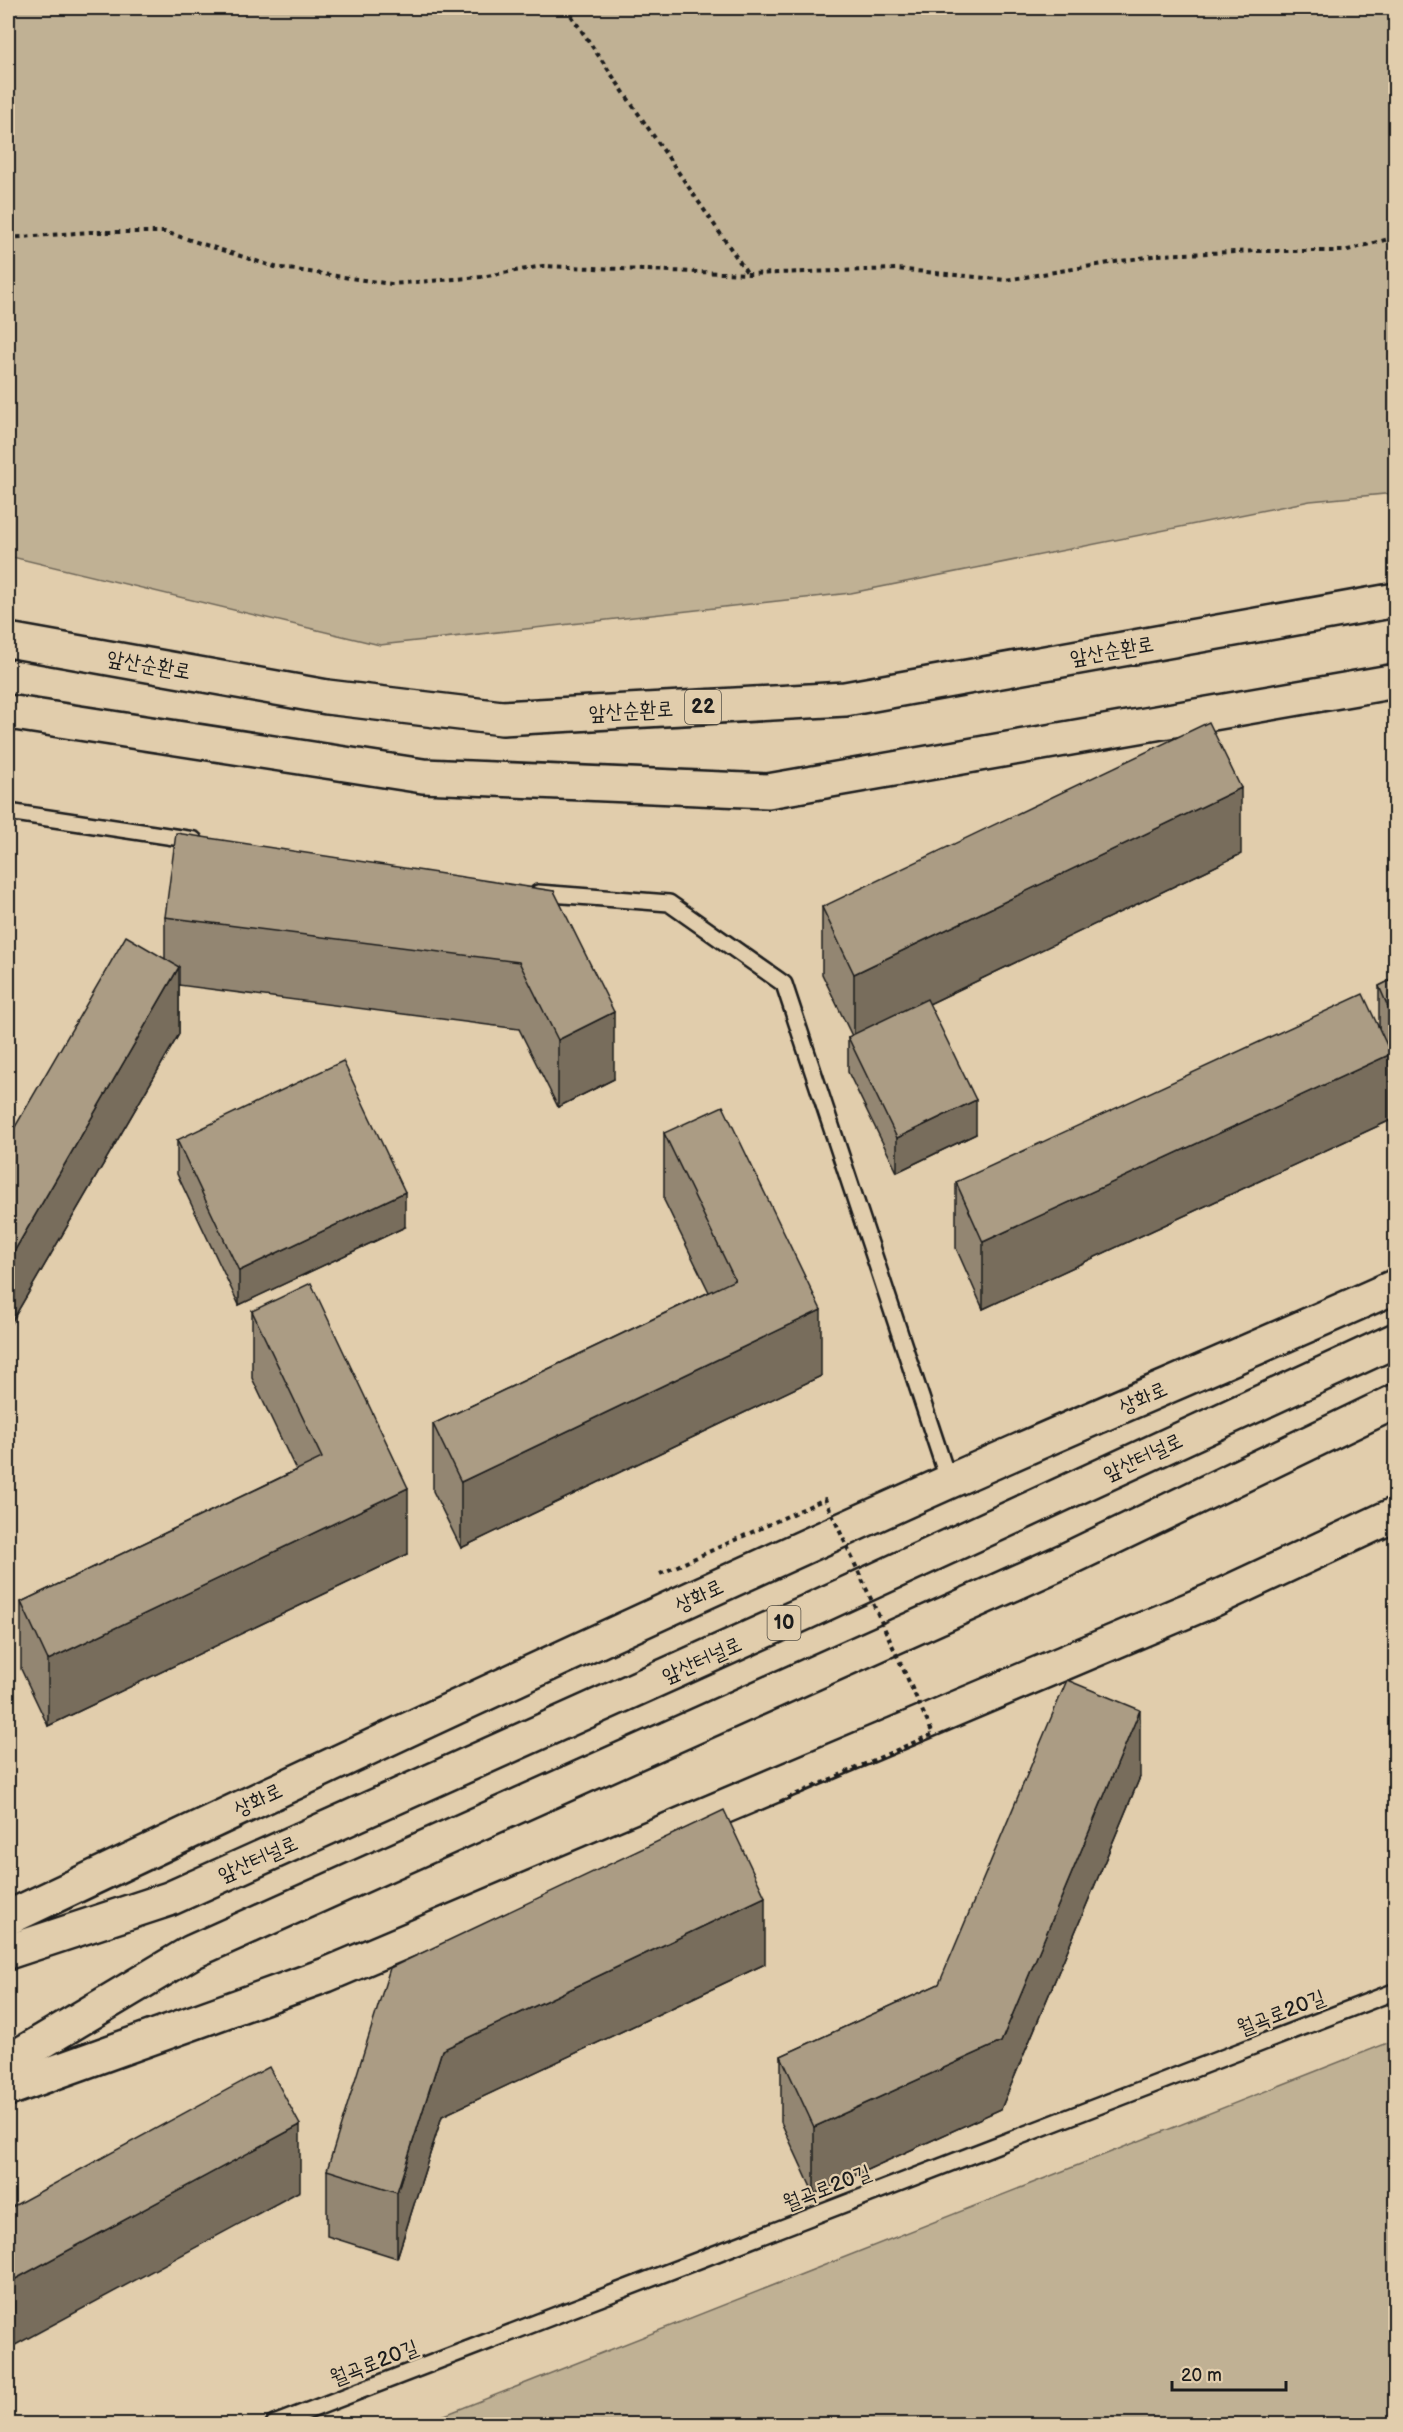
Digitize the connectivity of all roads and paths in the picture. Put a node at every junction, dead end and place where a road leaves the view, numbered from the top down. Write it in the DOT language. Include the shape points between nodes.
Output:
graph roads {
  1 [pos="566,8"];
  2 [pos="1395,237"];
  3 [pos="8,238"];
  4 [pos="748,274"];
  5 [pos="1395,600"];
  6 [pos="8,640"];
  7 [pos="1395,681"];
  8 [pos="8,712"];
  9 [pos="8,812"];
  10 [pos="208,843"];
  11 [pos="525,891"];
  12 [pos="1395,1286"];
  13 [pos="1395,1340"];
  14 [pos="1395,1401"];
  15 [pos="949,1482"];
  16 [pos="1395,1514"];
  17 [pos="660,1574"];
  18 [pos="779,1802"];
  19 [pos="8,1918"];
  20 [pos="8,1952"];
  21 [pos="1395,1991"];
  22 [pos="8,2062"];
  23 [pos="8,2089"];
  24 [pos="274,2424"];
  1 -- 4 [label="path"];
  2 -- 4 [label="path" via="1344,251 1158,255 1006,280 896,269"];
  3 -- 4 [label="path" via="165,232 274,267 391,284 481,277 543,266"];
  5 -- 6 [label="main road, 앞산순환로 / 22" via="845,699 502,718 327,697"];
  7 -- 8 [label="main road" via="768,791 423,776"];
  9 -- 10 [label="lane"];
  11 -- 15 [label="lane" via="669,903 784,984"];
  12 -- 15 [label="main road, 상화로"];
  13 -- 20 [label="main road, 앞산터널로 / 10" via="807,1612 169,1899"];
  14 -- 22 [label="main road" via="1066,1560 192,1952"];
  15 -- 19 [label="main road, 상화로"];
  16 -- 23 [label="main road" via="1210,1601 326,1975"];
  17 -- 18 [label="path, bridge" via="825,1499 933,1734"];
  21 -- 24 [label="lane, 월곡로20길"];
}
